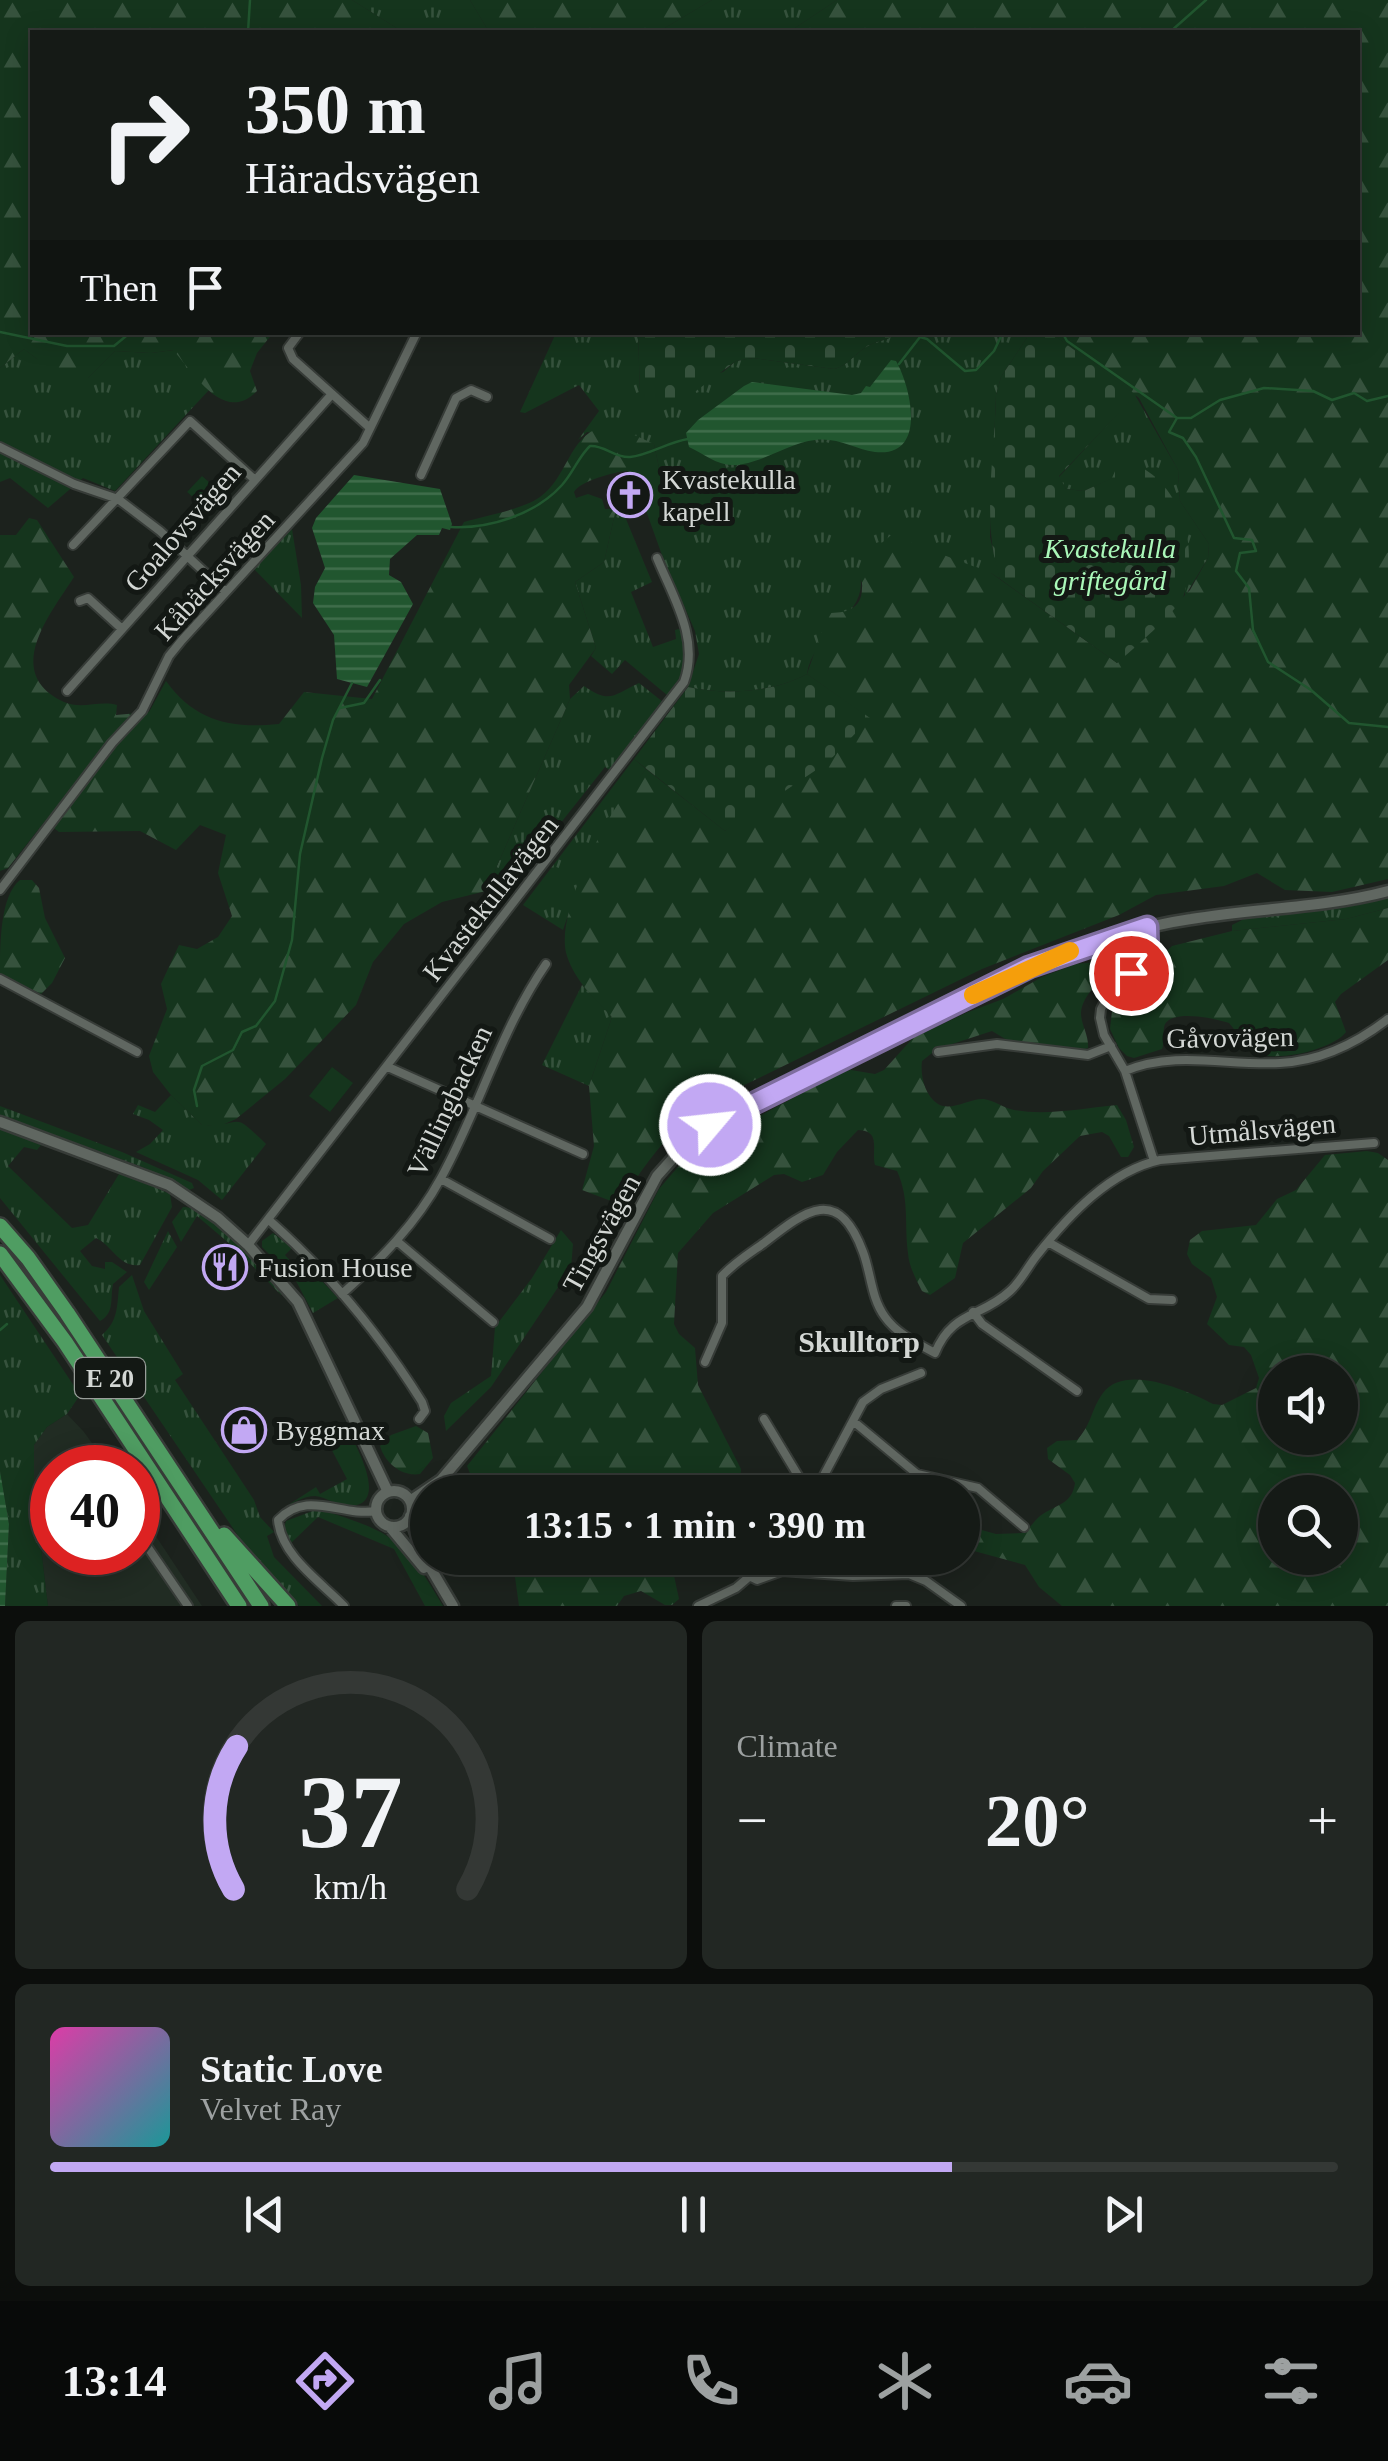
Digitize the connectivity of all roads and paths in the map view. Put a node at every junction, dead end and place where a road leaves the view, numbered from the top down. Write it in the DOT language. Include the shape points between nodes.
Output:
graph roads {
  1 [pos="298,335"];
  2 [pos="415,335"];
  3 [pos="332,394"];
  4 [pos="487,397"];
  5 [pos="370,428"];
  6 [pos="0,448"];
  7 [pos="421,475"];
  8 [pos="254,479"];
  9 [pos="118,499"];
  10 [pos="73,545"];
  11 [pos="187,555"];
  12 [pos="657,558"];
  13 [pos="226,592"];
  14 [pos="80,601"];
  15 [pos="122,629"];
  16 [pos="67,690"];
  17 [pos="0,890"];
  18 [pos="1388,891"];
  19 [pos="1147,927"];
  20 [pos="546,964"];
  21 [pos="0,979"];
  22 [pos="1388,1019"];
  23 [pos="1110,1046"];
  24 [pos="137,1052"];
  25 [pos="938,1052"];
  26 [pos="388,1067"];
  27 [pos="1125,1071"];
  28 [pos="475,1108"];
  29 [pos="0,1122"];
  30 [pos="1374,1143"];
  31 [pos="584,1154"];
  32 [pos="1154,1161"];
  33 [pos="441,1179"];
  34 [pos="269,1220"];
  35 [pos="0,1226"];
  36 [pos="550,1238"];
  37 [pos="398,1242"];
  38 [pos="1048,1242"];
  39 [pos="248,1244"];
  40 [pos="0,1254"];
  41 [pos="0,1264"];
  42 [pos="342,1294"];
  43 [pos="1172,1300"];
  44 [pos="974,1312"];
  45 [pos="494,1322"];
  46 [pos="64,1342"];
  47 [pos="705,1362"];
  48 [pos="920,1373"];
  49 [pos="1077,1391"];
  50 [pos="419,1419"];
  51 [pos="764,1419"];
  52 [pos="853,1421"];
  53 [pos="446,1475"];
  54 [pos="800,1475"];
  55 [pos="821,1475"];
  56 [pos="388,1492"];
  57 [pos="191,1499"];
  58 [pos="410,1501"];
  59 [pos="376,1510"];
  60 [pos="410,1516"];
  61 [pos="390,1527"];
  62 [pos="1024,1527"];
  63 [pos="160,1565"];
  64 [pos="434,1575"];
  65 [pos="752,1577"];
  66 [pos="949,1603"];
  67 [pos="188,1606"];
  68 [pos="239,1606"];
  69 [pos="261,1606"];
  70 [pos="288,1606"];
  71 [pos="344,1606"];
  72 [pos="450,1606"];
  73 [pos="698,1606"];
  74 [pos="896,1606"];
  75 [pos="906,1606"];
  76 [pos="961,1606"];
  1 -- 3 [label="street" via="289,353"];
  2 -- 5 [label="street, Kåbäcksvägen"];
  3 -- 5 [label="street"];
  3 -- 8 [label="street, Goalovsvägen"];
  4 -- 7 [label="street" via="471,390 456,398"];
  5 -- 13 [label="street, Kåbäcksvägen" via="353,456"];
  6 -- 9 [label="street"];
  8 -- 9 [label="street" via="190,421"];
  8 -- 11 [label="street, Goalovsvägen"];
  9 -- 10 [label="street"];
  9 -- 11 [label="street"];
  11 -- 13 [label="street"];
  11 -- 15 [label="street, Goalovsvägen"];
  12 -- 26 [label="street, Kvastekullavägen" via="689,642 684,682"];
  13 -- 17 [label="street, Kåbäcksvägen" via="170,656 142,711"];
  14 -- 15 [label="street" via="88,598"];
  15 -- 16 [label="street, Goalovsvägen"];
  18 -- 19 [label="street, Tingsvägen"];
  19 -- 23 [label="street" via="1148,956 1101,1008"];
  19 -- 53 [label="street, Tingsvägen" via="1029,967 699,1133 648,1190 587,1307"];
  20 -- 28 [label="street, Vällingbacken" via="492,1059"];
  21 -- 24 [label="street"];
  22 -- 27 [label="street, Gåvovägen" via="1345,1046 1305,1059 1172,1059"];
  23 -- 25 [label="street" via="1088,1055 996,1044"];
  23 -- 27 [label="street"];
  26 -- 28 [label="street"];
  26 -- 34 [label="street, Kvastekullavägen"];
  27 -- 32 [label="street"];
  28 -- 31 [label="street"];
  28 -- 33 [label="street, Vällingbacken"];
  29 -- 39 [label="street" via="169,1185"];
  30 -- 32 [label="street, Utmålsvägen"];
  32 -- 38 [label="street" via="1111,1182"];
  33 -- 36 [label="street"];
  33 -- 37 [label="street, Vällingbacken"];
  34 -- 39 [label="street, Kvastekullavägen"];
  34 -- 42 [label="street"];
  35 -- 57 [label="highway, E 20" via="67,1313"];
  37 -- 42 [label="street, Vällingbacken"];
  37 -- 45 [label="street"];
  38 -- 43 [label="street" via="1149,1298"];
  38 -- 44 [label="street" via="1007,1294"];
  39 -- 56 [label="street" via="298,1302"];
  40 -- 46 [label="highway, E 20"];
  41 -- 46 [label="highway"];
  42 -- 50 [label="street" via="422,1402"];
  44 -- 47 [label="street" via="949,1327 934,1353 900,1332 877,1302 848,1225 838,1214 817,1209 722,1276 722,1323"];
  44 -- 49 [label="street"];
  46 -- 68 [label="highway, E 20"];
  48 -- 52 [label="street" via="869,1396"];
  51 -- 54 [label="street"];
  52 -- 55 [label="street"];
  52 -- 62 [label="street" via="917,1474 978,1488"];
  56 -- 58 [label="street"];
  56 -- 59 [label="street"];
  57 -- 69 [label="highway, E 20"];
  57 -- 70 [label="highway"];
  59 -- 61 [label="street"];
  59 -- 71 [label="street" via="350,1512 314,1502 282,1515 278,1526 288,1550"];
  60 -- 61 [label="street"];
  61 -- 72 [label="street"];
  63 -- 67 [label="street"];
  64 -- 72 [label="street"];
  65 -- 66 [label="street" via="792,1571 910,1574"];
  65 -- 73 [label="street"];
  66 -- 76 [label="street"];
  74 -- 75 [label="street"];
}
